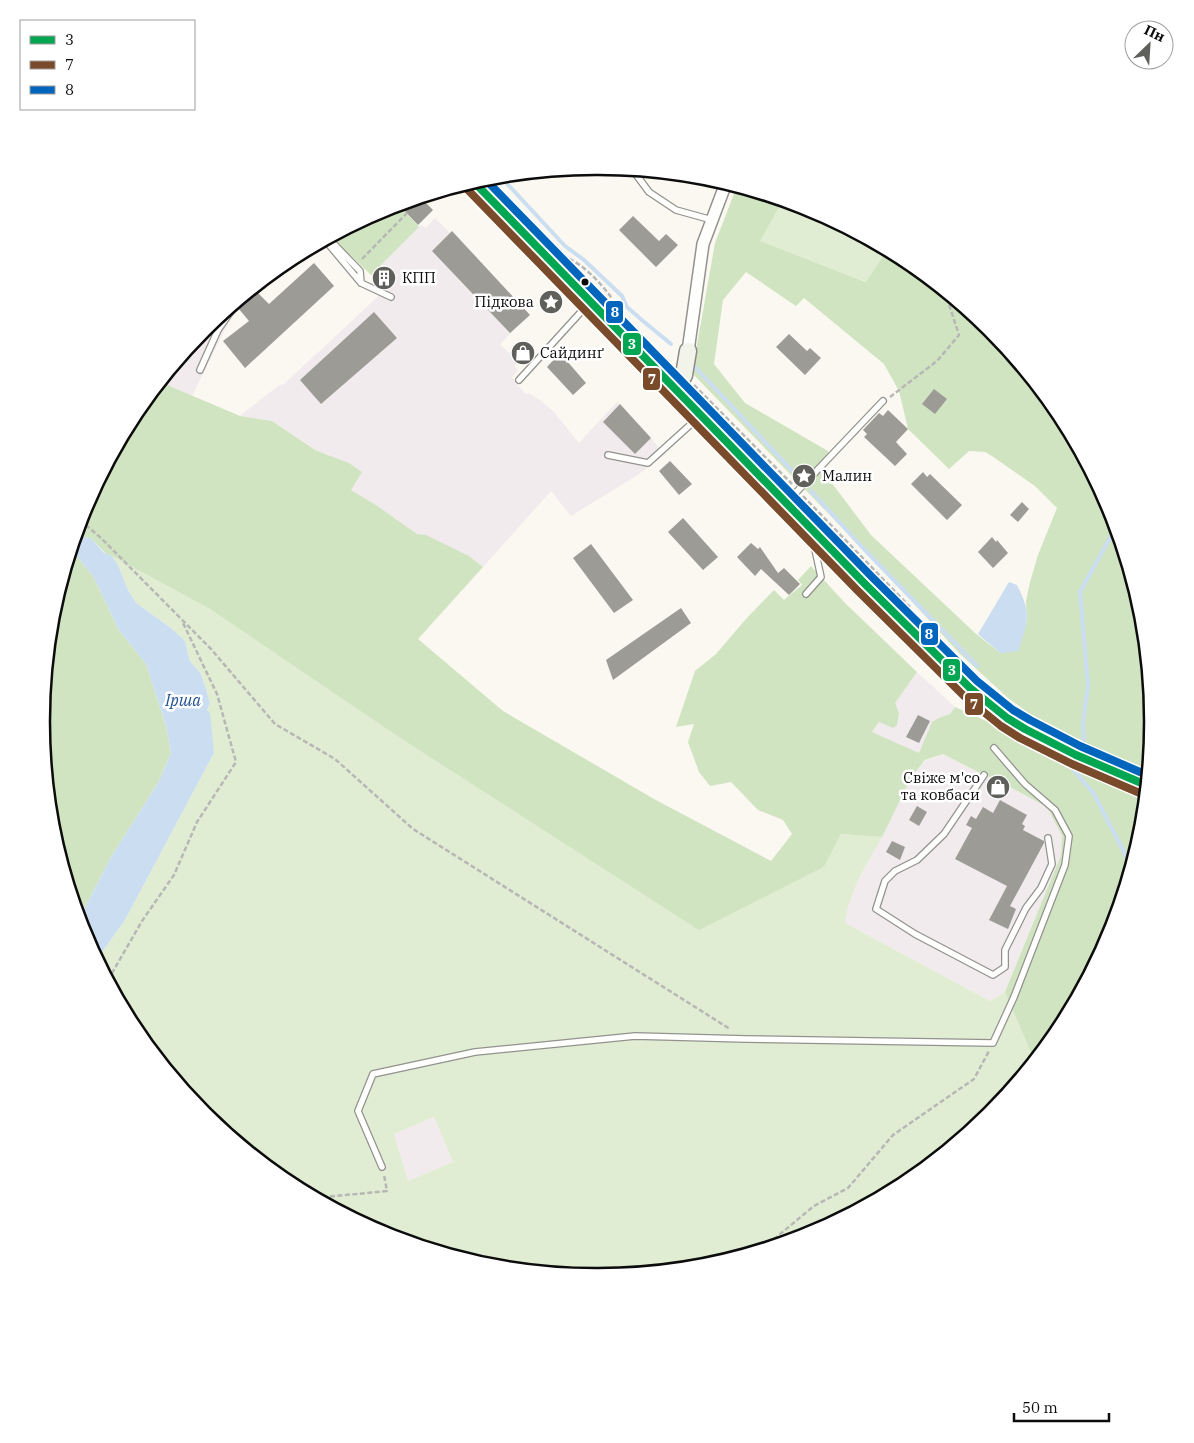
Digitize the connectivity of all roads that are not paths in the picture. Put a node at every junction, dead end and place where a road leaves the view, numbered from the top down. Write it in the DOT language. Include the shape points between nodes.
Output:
graph roads {
  1 [pos="637,176"];
  2 [pos="479,187"];
  3 [pos="724,189"];
  4 [pos="712,220"];
  5 [pos="333,243"];
  6 [pos="329,245"];
  7 [pos="361,283"];
  8 [pos="391,297"];
  9 [pos="591,301"];
  10 [pos="224,322"];
  11 [pos="688,351"];
  12 [pos="200,370"];
  13 [pos="519,380"];
  14 [pos="677,389"];
  15 [pos="883,401"];
  16 [pos="702,415"];
  17 [pos="608,455"];
  18 [pos="787,502"];
  19 [pos="810,526"];
  20 [pos="806,594"];
  21 [pos="994,748"];
  22 [pos="984,775"];
  23 [pos="1140,782"];
  24 [pos="1048,838"];
  25 [pos="382,1167"];
  1 -- 4 [label="lane" via="649,192 676,210"];
  2 -- 9 [label="street"];
  3 -- 4 [label="street"];
  4 -- 11 [label="street" via="703,244"];
  5 -- 7 [label="lane" via="360,271"];
  6 -- 7 [label="lane"];
  7 -- 8 [label="lane"];
  9 -- 13 [label="lane"];
  9 -- 14 [label="street"];
  10 -- 12 [label="lane"];
  11 -- 14 [label="street" via="684,375"];
  14 -- 16 [label="street"];
  15 -- 18 [label="lane"];
  16 -- 17 [label="lane" via="648,463"];
  16 -- 18 [label="street"];
  18 -- 19 [label="street"];
  19 -- 20 [label="lane" via="821,577"];
  19 -- 23 [label="street" via="983,700 1006,718 1076,755"];
  21 -- 25 [label="lane" via="1025,784 1055,810 1069,836 1065,865 993,1043 635,1036 475,1052 373,1074 358,1111"];
  22 -- 24 [label="lane" via="944,834 917,860 895,871 885,882 876,909 992,975 1005,967 1004,950 1052,864"];
}
